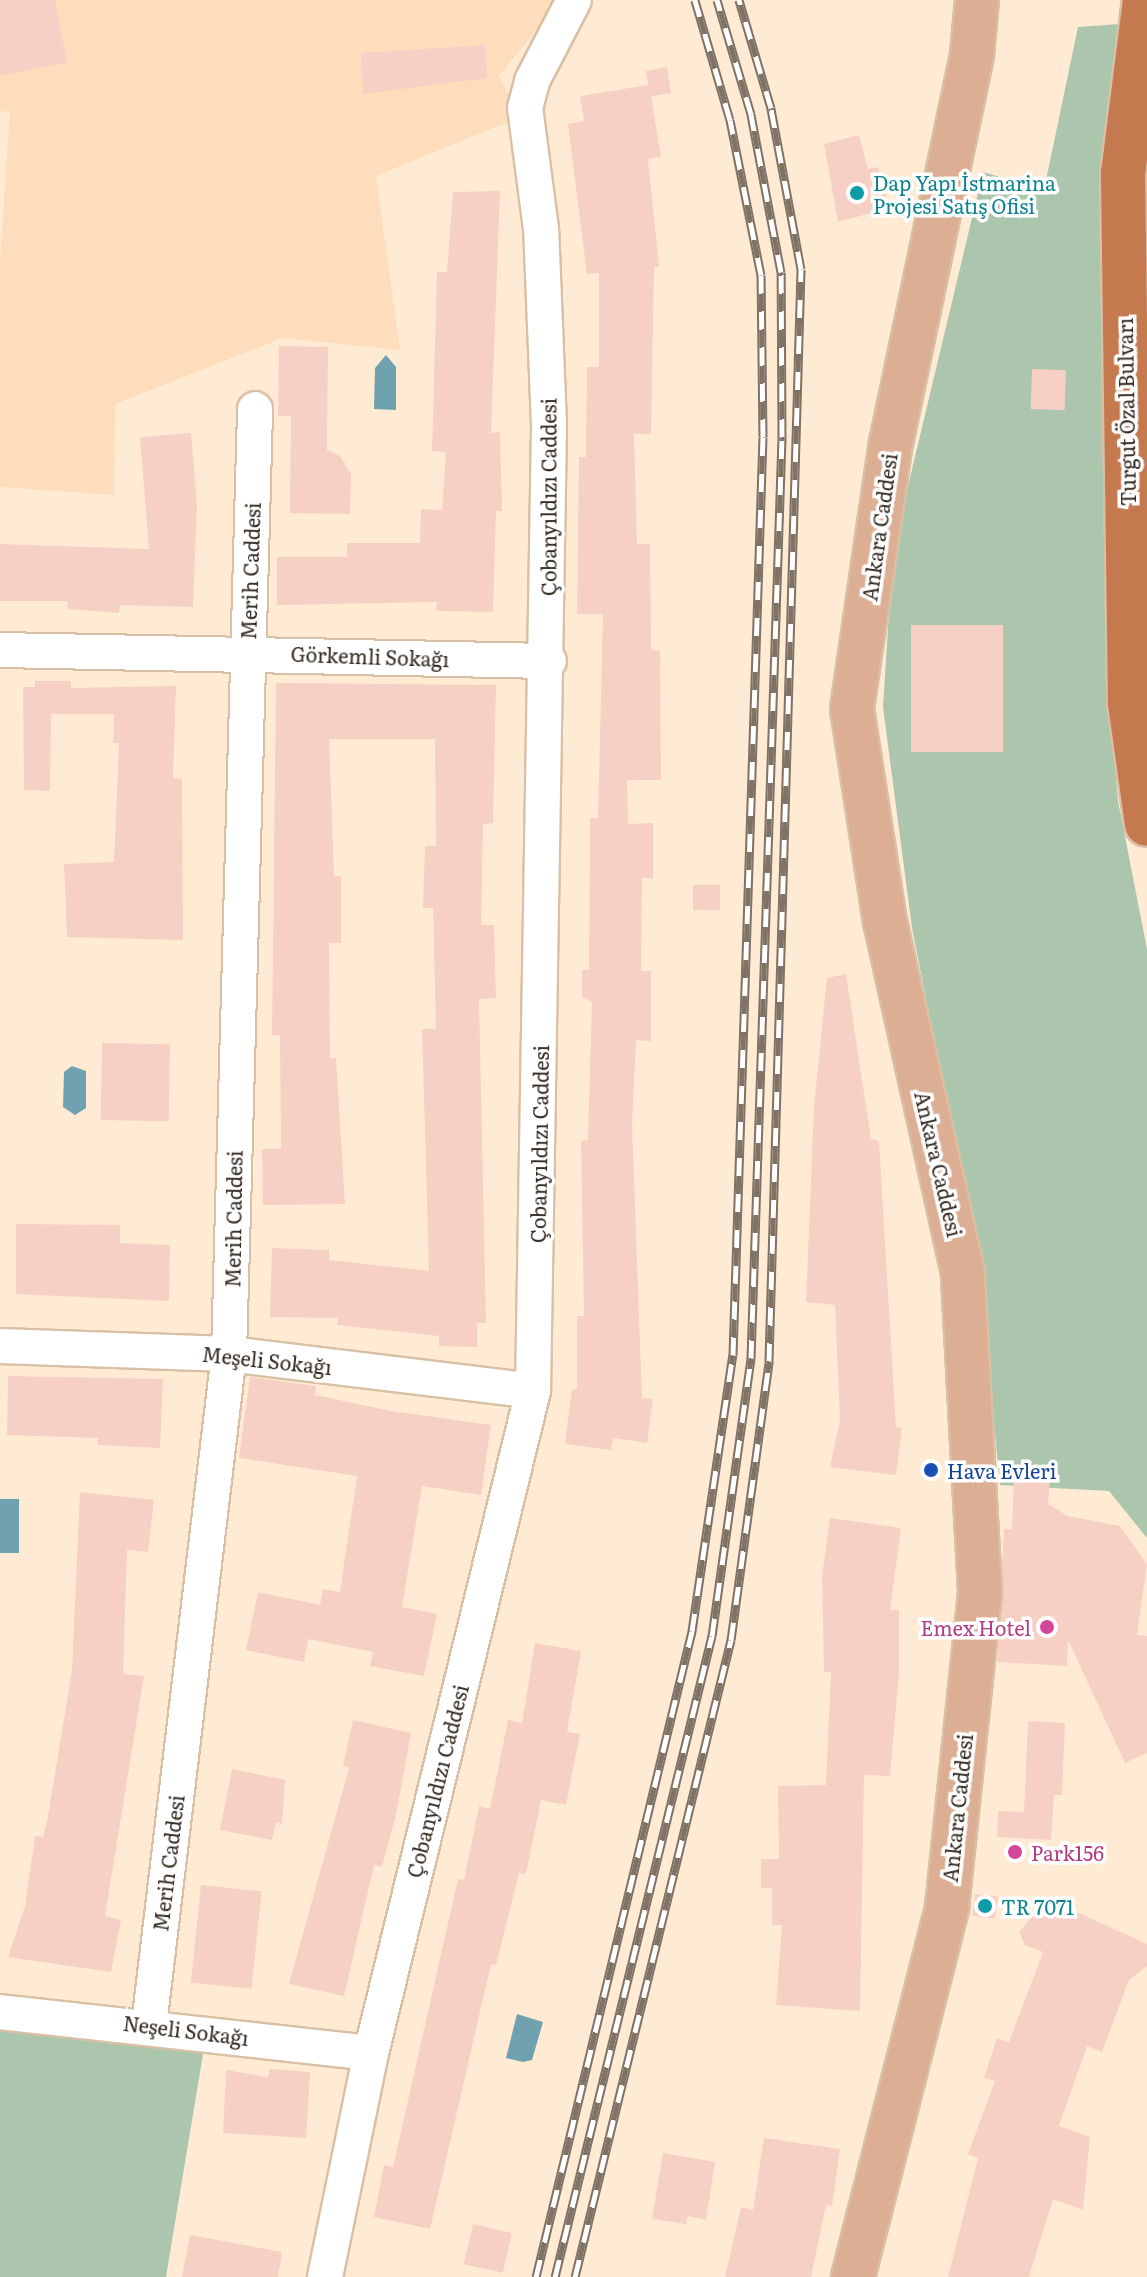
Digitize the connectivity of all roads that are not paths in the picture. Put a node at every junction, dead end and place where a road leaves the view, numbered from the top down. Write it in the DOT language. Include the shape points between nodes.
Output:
graph roads {
  1 [pos="574,0"];
  2 [pos="977,0"];
  3 [pos="995,0"];
  4 [pos="1145,0"];
  5 [pos="972,54"];
  6 [pos="255,409"];
  7 [pos="0,650"];
  8 [pos="247,652"];
  9 [pos="549,661"];
  10 [pos="1147,824"];
  11 [pos="0,1346"];
  12 [pos="229,1354"];
  13 [pos="533,1391"];
  14 [pos="0,2012"];
  15 [pos="149,2025"];
  16 [pos="371,2053"];
  17 [pos="325,2277"];
  18 [pos="853,2277"];
  1 -- 9 [label="street, Çobanyıldızı Caddesi" via="532,81 525,108 544,290"];
  2 -- 5 [label="main road, Ankara Caddesi"];
  3 -- 5 [label="main road, Ankara Caddesi"];
  4 -- 10 [label="highway, Turgut Özal Bulvarı" via="1123,174 1130,703"];
  5 -- 18 [label="main road, Ankara Caddesi" via="891,443 852,709 885,922 963,1273 980,1591 947,1907"];
  6 -- 8 [label="street, Merih Caddesi"];
  7 -- 8 [label="street, Görkemli Sokağı"];
  8 -- 9 [label="street, Görkemli Sokağı"];
  8 -- 12 [label="street, Merih Caddesi"];
  9 -- 13 [label="street, Çobanyıldızı Caddesi"];
  11 -- 12 [label="street, Meşeli Sokağı"];
  12 -- 13 [label="street, Meşeli Sokağı"];
  12 -- 15 [label="street, Merih Caddesi"];
  13 -- 16 [label="street, Çobanyıldızı Caddesi"];
  14 -- 15 [label="street, Neşeli Sokağı"];
  15 -- 16 [label="street, Neşeli Sokağı"];
  16 -- 17 [label="street, Çobanyıldızı Caddesi"];
}
